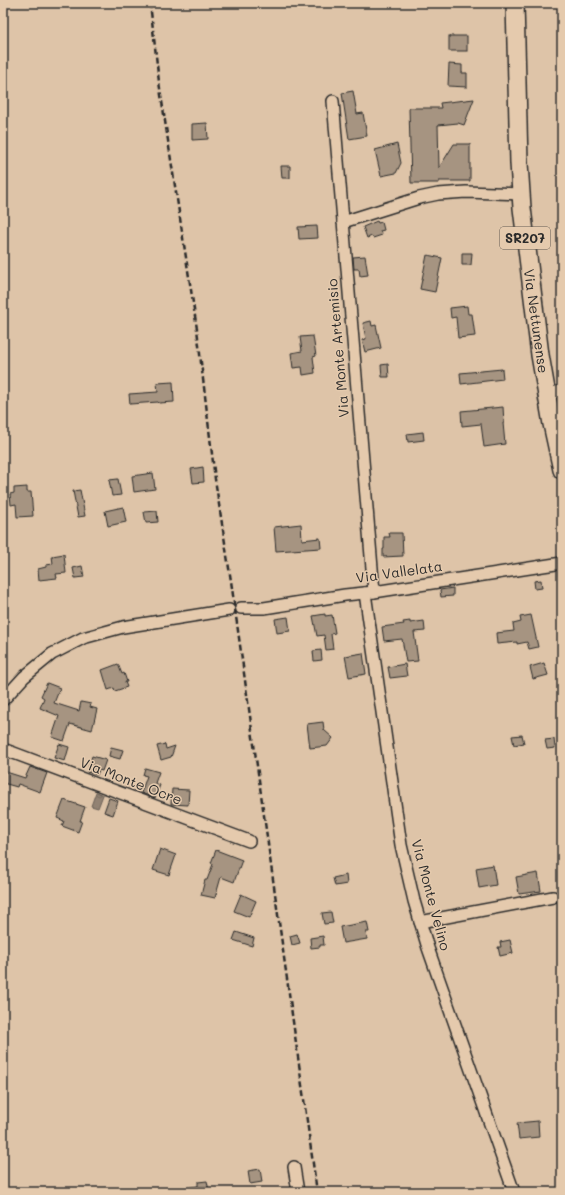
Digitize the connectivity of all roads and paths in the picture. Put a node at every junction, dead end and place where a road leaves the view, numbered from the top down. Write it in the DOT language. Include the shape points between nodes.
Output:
graph roads {
  1 [pos="513,4"];
  2 [pos="333,101"];
  3 [pos="521,194"];
  4 [pos="343,222"];
  5 [pos="554,392"];
  6 [pos="562,470"];
  7 [pos="562,563"];
  8 [pos="370,593"];
  9 [pos="241,608"];
  10 [pos="229,610"];
  11 [pos="3,700"];
  12 [pos="3,749"];
  13 [pos="249,841"];
  14 [pos="553,897"];
  15 [pos="420,922"];
  16 [pos="294,1167"];
  17 [pos="298,1192"];
  18 [pos="514,1192"];
  1 -- 3 [label="main road, Via Nettunense / SR207"];
  2 -- 4 [label="street, Via Monte Artemisio"];
  3 -- 4 [label="street" via="438,194"];
  3 -- 5 [label="main road, Via Nettunense / SR207" via="538,342"];
  4 -- 8 [label="street, Via Monte Artemisio"];
  5 -- 6 [label="main road, Via Nettunense / SR207"];
  7 -- 8 [label="street, Via Vallelata"];
  8 -- 9 [label="street, Via Vallelata" via="264,608"];
  8 -- 15 [label="street, Via Monte Velino" via="401,845"];
  10 -- 11 [label="street" via="123,627 83,638 52,654 24,677"];
  12 -- 13 [label="street, Via Monte Ocre"];
  14 -- 15 [label="street"];
  15 -- 18 [label="street, Via Monte Velino"];
  16 -- 17 [label="street"];
}
